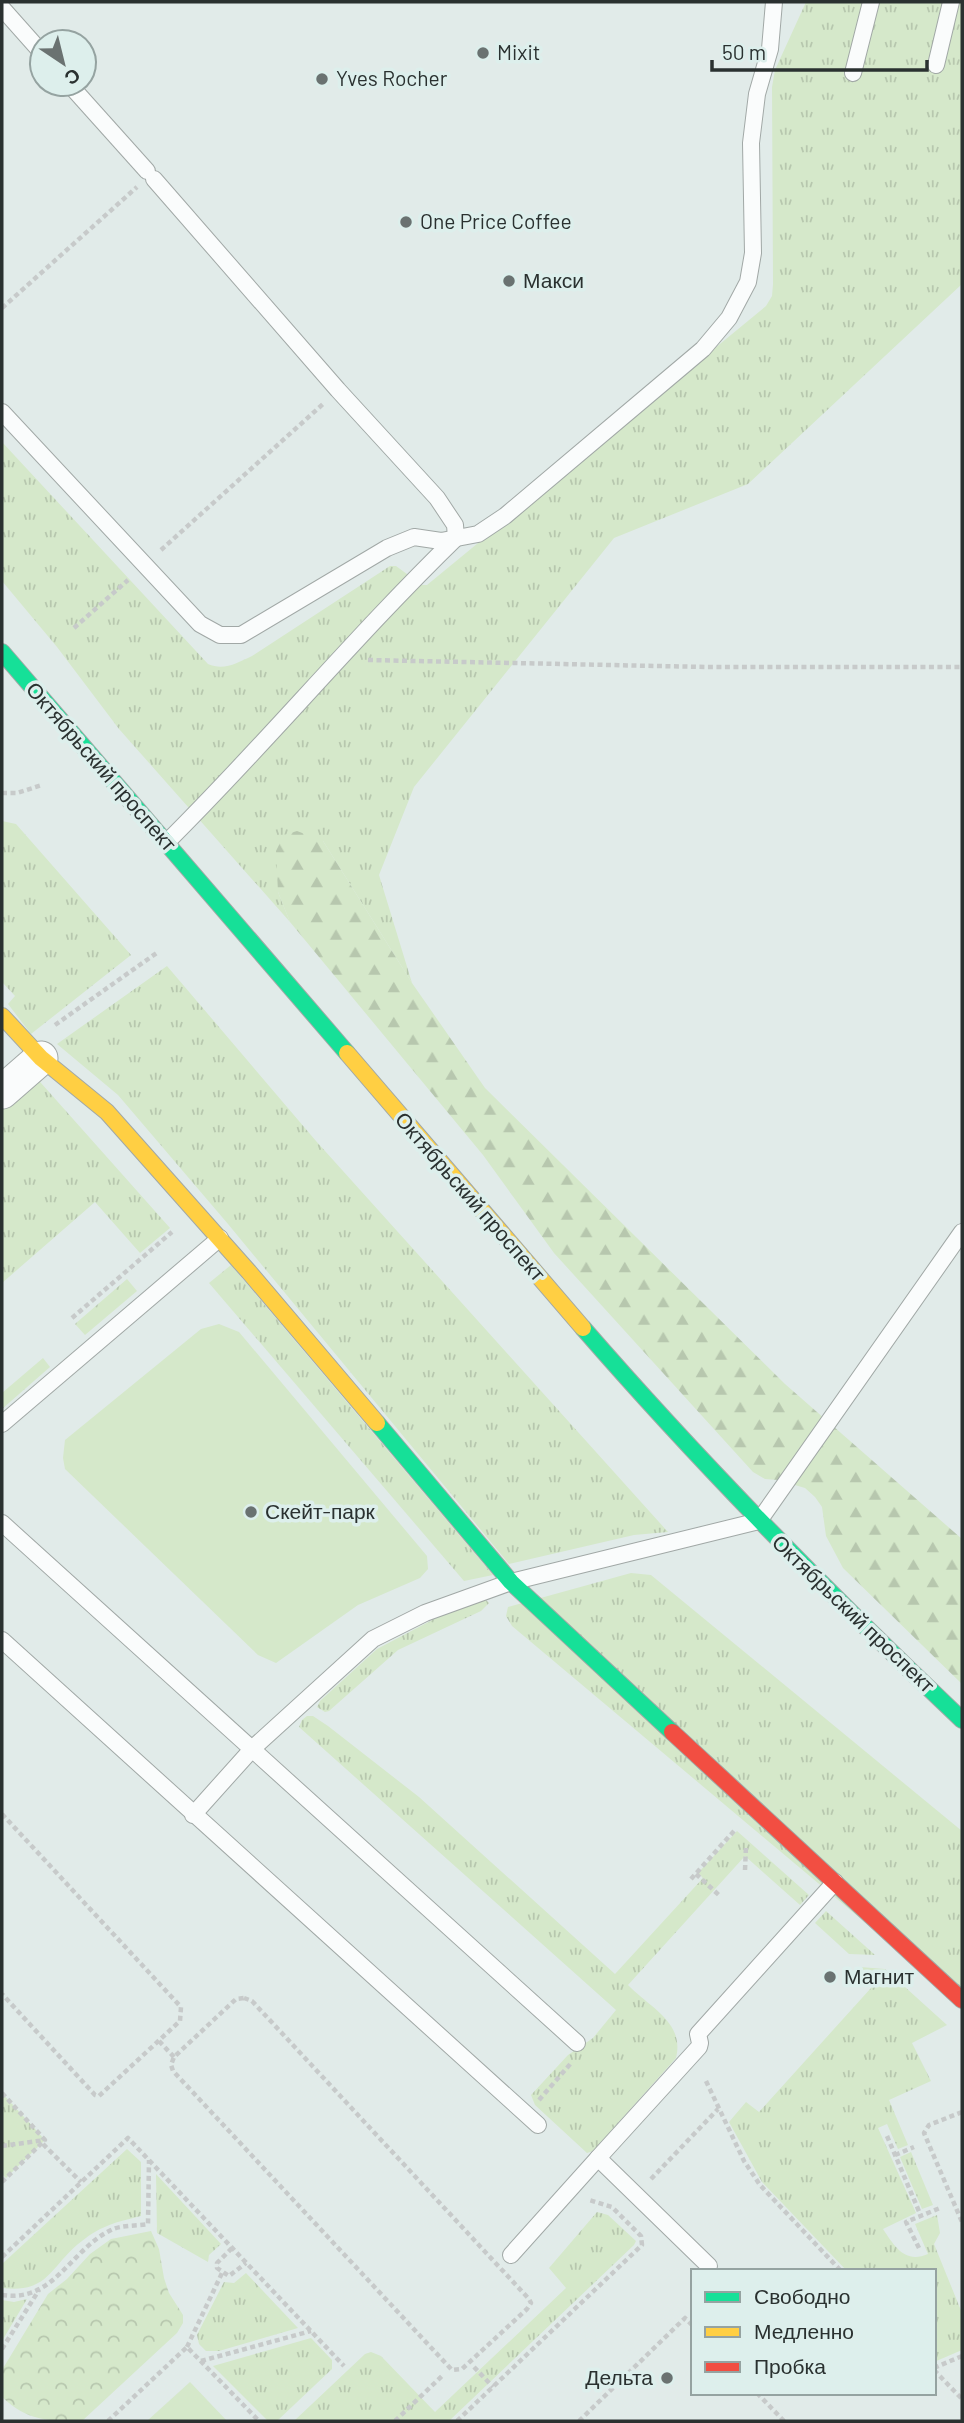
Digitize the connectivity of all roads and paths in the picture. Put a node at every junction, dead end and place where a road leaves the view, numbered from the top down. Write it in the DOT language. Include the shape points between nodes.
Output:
graph roads {
  1 [pos="774,2"];
  2 [pos="871,2"];
  3 [pos="951,2"];
  4 [pos="2,8"];
  5 [pos="28,37"];
  6 [pos="936,65"];
  7 [pos="853,73"];
  8 [pos="81,98"];
  9 [pos="147,178"];
  10 [pos="2,308"];
  11 [pos="338,390"];
  12 [pos="2,412"];
  13 [pos="456,538"];
  14 [pos="145,565"];
  15 [pos="74,628"];
  16 [pos="2,652"];
  17 [pos="365,660"];
  18 [pos="962,667"];
  19 [pos="42,785"];
  20 [pos="2,793"];
  21 [pos="167,842"];
  22 [pos="158,952"];
  23 [pos="2,1016"];
  24 [pos="43,1044"];
  25 [pos="2,1092"];
  26 [pos="177,1228"];
  27 [pos="962,1232"];
  28 [pos="220,1238"];
  29 [pos="72,1318"];
  30 [pos="2,1424"];
  31 [pos="759,1521"];
  32 [pos="2,1523"];
  33 [pos="511,1582"];
  34 [pos="2,1640"];
  35 [pos="962,1720"];
  36 [pos="253,1748"];
  37 [pos="2,1814"];
  38 [pos="192,1815"];
  39 [pos="739,1825"];
  40 [pos="746,1844"];
  41 [pos="745,1870"];
  42 [pos="696,1874"];
  43 [pos="691,1879"];
  44 [pos="835,1882"];
  45 [pos="721,1897"];
  46 [pos="2,1994"];
  47 [pos="962,2000"];
  48 [pos="159,2041"];
  49 [pos="577,2043"];
  50 [pos="174,2057"];
  51 [pos="706,2081"];
  52 [pos="2,2093"];
  53 [pos="718,2109"];
  54 [pos="962,2112"];
  55 [pos="532,2120"];
  56 [pos="887,2136"];
  57 [pos="44,2142"];
  58 [pos="2,2146"];
  59 [pos="914,2147"];
  60 [pos="895,2155"];
  61 [pos="598,2158"];
  62 [pos="149,2160"];
  63 [pos="2,2182"];
  64 [pos="81,2182"];
  65 [pos="636,2194"];
  66 [pos="585,2198"];
  67 [pos="940,2208"];
  68 [pos="618,2213"];
  69 [pos="922,2216"];
  70 [pos="962,2222"];
  71 [pos="232,2248"];
  72 [pos="919,2248"];
  73 [pos="511,2255"];
  74 [pos="2,2257"];
  75 [pos="246,2263"];
  76 [pos="709,2266"];
  77 [pos="839,2269"];
  78 [pos="222,2273"];
  79 [pos="39,2290"];
  80 [pos="2,2295"];
  81 [pos="691,2324"];
  82 [pos="311,2332"];
  83 [pos="187,2347"];
  84 [pos="2,2349"];
  85 [pos="962,2356"];
  86 [pos="201,2361"];
  87 [pos="344,2366"];
  88 [pos="474,2367"];
  89 [pos="936,2368"];
  90 [pos="936,2371"];
  91 [pos="442,2376"];
  92 [pos="493,2387"];
  93 [pos="759,2395"];
  94 [pos="962,2399"];
  95 [pos="108,2421"];
  96 [pos="259,2421"];
  97 [pos="395,2421"];
  98 [pos="457,2421"];
  99 [pos="579,2421"];
  100 [pos="784,2421"];
  1 -- 13 [label="lane" via="770,49 757,94 751,143 753,253 748,282 729,318 703,349 505,516 478,534"];
  2 -- 7 [label="lane"];
  3 -- 6 [label="lane"];
  4 -- 5 [label="lane"];
  8 -- 9 [label="lane"];
  9 -- 10 [label="path"];
  9 -- 11 [label="lane"];
  11 -- 13 [label="lane" via="437,498 455,525"];
  11 -- 14 [label="path"];
  12 -- 14 [label="lane"];
  13 -- 14 [label="lane" via="414,537 387,548 241,635 220,635 200,624"];
  13 -- 21 [label="lane"];
  14 -- 15 [label="path"];
  16 -- 21 [label="main road, Октябрьский проспект"];
  17 -- 18 [label="path"];
  19 -- 20 [label="path"];
  21 -- 31 [label="main road, Октябрьский проспект" via="598,1345"];
  22 -- 24 [label="path"];
  23 -- 24 [label="main road"];
  24 -- 25 [label="street"];
  24 -- 28 [label="main road"];
  26 -- 29 [label="path"];
  27 -- 31 [label="lane"];
  28 -- 30 [label="lane"];
  28 -- 33 [label="main road"];
  31 -- 33 [label="lane"];
  31 -- 35 [label="main road, Октябрьский проспект"];
  32 -- 36 [label="lane"];
  33 -- 36 [label="lane" via="425,1613 373,1639"];
  33 -- 44 [label="main road"];
  34 -- 38 [label="lane"];
  36 -- 38 [label="lane"];
  36 -- 49 [label="lane"];
  37 -- 48 [label="path" via="181,2007 180,2021"];
  38 -- 55 [label="lane"];
  39 -- 42 [label="path"];
  40 -- 41 [label="path"];
  42 -- 43 [label="path"];
  42 -- 45 [label="path"];
  44 -- 47 [label="main road"];
  44 -- 61 [label="lane" via="698,2034 699,2047"];
  46 -- 48 [label="path" via="95,2095 103,2093"];
  48 -- 50 [label="path"];
  49 -- 55 [label="path" via="579,2054"];
  50 -- 50 [label="path" via="236,1999 252,2001 529,2299 527,2309 467,2365 452,2370 173,2071"];
  51 -- 53 [label="path"];
  52 -- 57 [label="path"];
  53 -- 65 [label="path"];
  53 -- 77 [label="path" via="760,2185"];
  54 -- 70 [label="path" via="929,2125 924,2133"];
  56 -- 60 [label="path"];
  57 -- 58 [label="path"];
  57 -- 63 [label="path"];
  57 -- 64 [label="path"];
  59 -- 60 [label="path"];
  60 -- 69 [label="path"];
  61 -- 65 [label="lane"];
  61 -- 73 [label="lane"];
  62 -- 64 [label="path" via="128,2138"];
  62 -- 71 [label="path"];
  62 -- 79 [label="path" via="148,2224 112,2230"];
  64 -- 74 [label="path"];
  65 -- 68 [label="path"];
  65 -- 76 [label="lane"];
  66 -- 68 [label="path"];
  67 -- 69 [label="path"];
  68 -- 92 [label="path" via="642,2236 642,2245"];
  69 -- 72 [label="path" via="906,2222"];
  71 -- 75 [label="path"];
  71 -- 78 [label="path" via="216,2263"];
  75 -- 78 [label="path" via="229,2276"];
  75 -- 82 [label="path"];
  78 -- 83 [label="path"];
  79 -- 80 [label="path" via="14,2297"];
  79 -- 84 [label="path"];
  81 -- 99 [label="path" via="685,2318"];
  82 -- 86 [label="path"];
  82 -- 87 [label="path"];
  83 -- 86 [label="path"];
  83 -- 95 [label="path"];
  85 -- 89 [label="path"];
  86 -- 96 [label="path"];
  88 -- 92 [label="path"];
  90 -- 94 [label="path"];
  91 -- 97 [label="path"];
  92 -- 98 [label="path"];
  93 -- 100 [label="path"];
}
